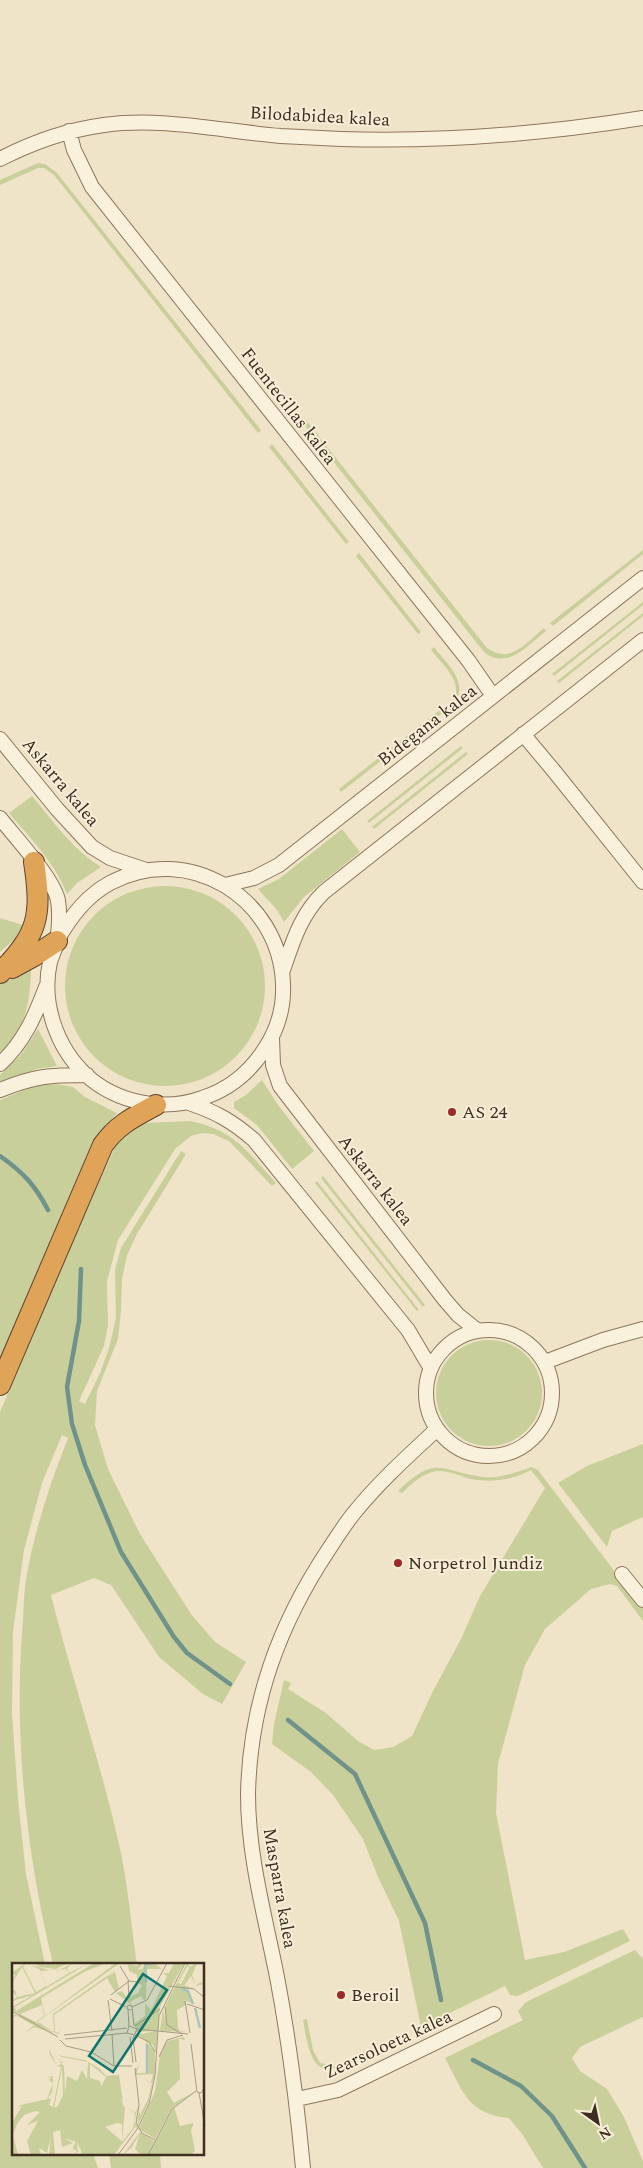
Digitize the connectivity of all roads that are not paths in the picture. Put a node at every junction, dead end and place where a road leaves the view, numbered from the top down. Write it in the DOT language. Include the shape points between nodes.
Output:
graph roads {
  1 [pos="643,118"];
  2 [pos="69,131"];
  3 [pos="0,159"];
  4 [pos="643,578"];
  5 [pos="643,640"];
  6 [pos="494,696"];
  7 [pos="523,734"];
  8 [pos="0,739"];
  9 [pos="0,818"];
  10 [pos="34,862"];
  11 [pos="150,870"];
  12 [pos="643,882"];
  13 [pos="225,885"];
  14 [pos="57,940"];
  15 [pos="283,971"];
  16 [pos="0,973"];
  17 [pos="47,984"];
  18 [pos="272,1038"];
  19 [pos="0,1064"];
  20 [pos="87,1076"];
  21 [pos="0,1090"];
  22 [pos="189,1103"];
  23 [pos="156,1105"];
  24 [pos="643,1329"];
  25 [pos="478,1330"];
  26 [pos="545,1362"];
  27 [pos="430,1367"];
  28 [pos="0,1386"];
  29 [pos="436,1430"];
  30 [pos="622,1574"];
  31 [pos="643,1600"];
  32 [pos="494,2014"];
  33 [pos="297,2099"];
  34 [pos="303,2168"];
  1 -- 2 [label="street, Bilodabidea kalea" via="535,132 410,139 280,136 160,122 104,125"];
  2 -- 3 [label="street, Bilodabidea kalea"];
  2 -- 6 [label="street, Fuentecillas kalea" via="74,150 92,187"];
  4 -- 6 [label="street, Bidegana kalea"];
  5 -- 7 [label="street"];
  6 -- 13 [label="street, Bidegana kalea" via="279,865 254,878"];
  7 -- 12 [label="street"];
  7 -- 15 [label="street" via="313,902 300,922"];
  8 -- 11 [label="street, Askarra kalea" via="92,847 110,858"];
  9 -- 10 [label="street"];
  10 -- 14 [label="street" via="47,877 58,900"];
  10 -- 16 [label="highway" via="38,912 33,931"];
  11 -- 13 [label="street" via="188,871"];
  11 -- 14 [label="street" via="111,882 94,894 79,907"];
  13 -- 15 [label="street" via="247,901 264,922 276,945"];
  14 -- 16 [label="highway"];
  14 -- 17 [label="street"];
  15 -- 18 [label="street" via="284,994"];
  17 -- 19 [label="street" via="24,1037"];
  17 -- 20 [label="street" via="50,1012 62,1044"];
  18 -- 22 [label="street" via="257,1061 238,1080 215,1094"];
  18 -- 25 [label="street, Askarra kalea" via="273,1065 280,1086 445,1300"];
  20 -- 21 [label="street" via="46,1075"];
  20 -- 23 [label="street" via="116,1094"];
  22 -- 23 [label="street"];
  22 -- 27 [label="street" via="213,1111 254,1140 408,1330"];
  23 -- 28 [label="highway" via="128,1119 103,1145"];
  24 -- 26 [label="street"];
  25 -- 26 [label="street" via="509,1333 536,1350"];
  25 -- 27 [label="street" via="450,1343"];
  26 -- 29 [label="street" via="552,1400 537,1435 522,1448 505,1455 486,1457 458,1449"];
  27 -- 29 [label="street" via="425,1400"];
  29 -- 33 [label="street, Masparra kalea" via="390,1472 353,1514 310,1577 277,1644 257,1712 248,1795 251,1841"];
  30 -- 31 [label="street"];
  32 -- 33 [label="street, Zearsoloeta kalea" via="338,2090"];
  33 -- 34 [label="street, Masparra kalea"];
}
